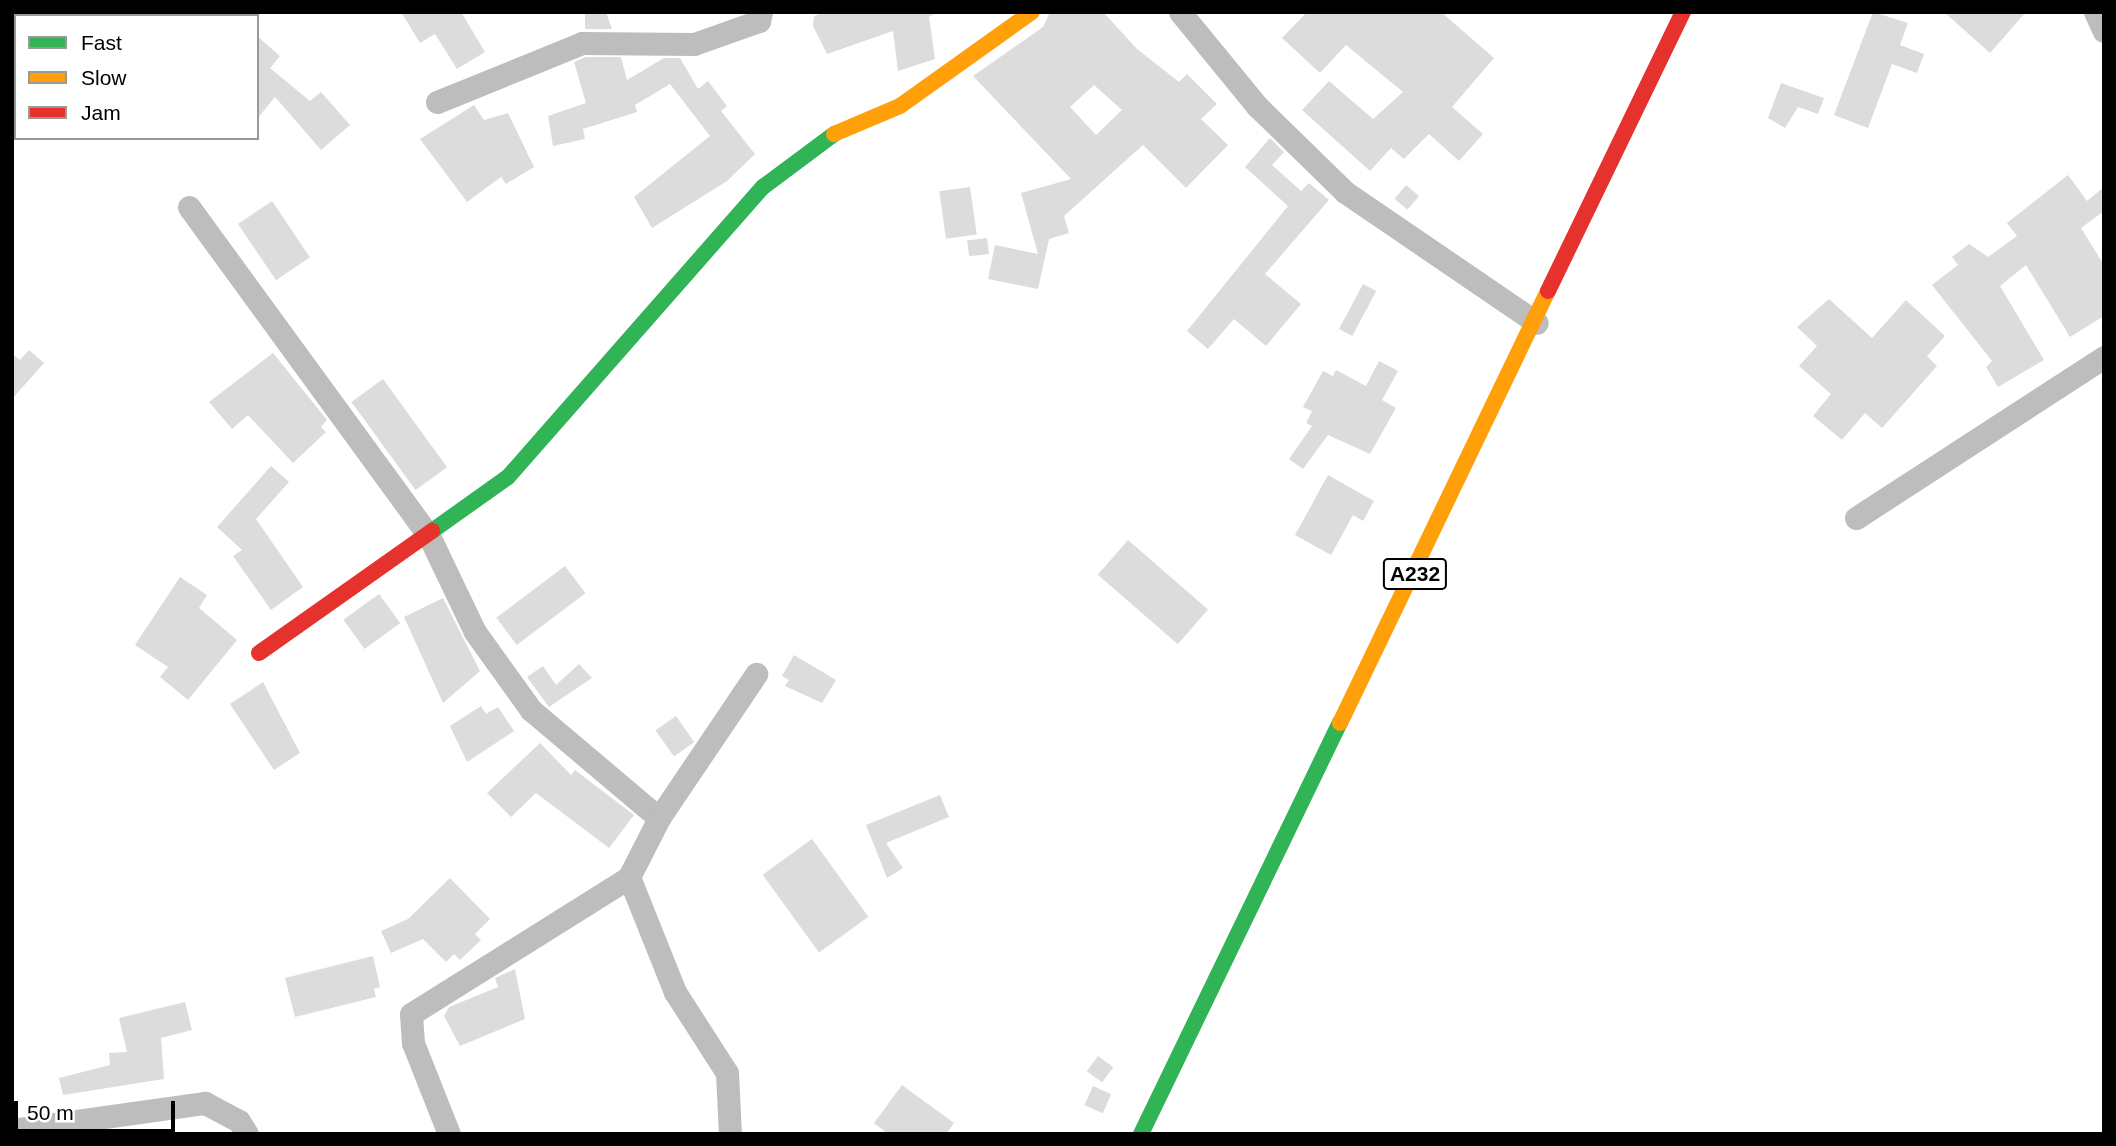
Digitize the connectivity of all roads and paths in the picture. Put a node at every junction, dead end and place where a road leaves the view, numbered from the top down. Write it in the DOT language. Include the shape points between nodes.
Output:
graph roads {
  1 [pos="761,12"];
  2 [pos="1032,12"];
  3 [pos="1180,12"];
  4 [pos="1683,12"];
  5 [pos="2095,12"];
  6 [pos="2104,31"];
  7 [pos="437,102"];
  8 [pos="188,207"];
  9 [pos="1537,324"];
  10 [pos="2104,357"];
  11 [pos="1856,518"];
  12 [pos="429,536"];
  13 [pos="259,653"];
  14 [pos="756,674"];
  15 [pos="659,818"];
  16 [pos="629,877"];
  17 [pos="12,1130"];
  18 [pos="247,1134"];
  19 [pos="449,1134"];
  20 [pos="730,1134"];
  21 [pos="1141,1134"];
  1 -- 7 [label="street" via="759,21 694,44 582,43"];
  2 -- 12 [label="main road" via="900,107 831,135 763,187 508,477"];
  3 -- 9 [label="street" via="1256,106 1345,192"];
  4 -- 9 [label="main road, A232"];
  5 -- 6 [label="street"];
  8 -- 12 [label="street"];
  9 -- 21 [label="main road, A232"];
  10 -- 11 [label="street"];
  12 -- 13 [label="main road"];
  12 -- 15 [label="street" via="475,632 531,710"];
  14 -- 15 [label="street"];
  15 -- 16 [label="street"];
  16 -- 19 [label="street" via="411,1014 417,1056"];
  16 -- 20 [label="street" via="675,992 727,1073"];
  17 -- 18 [label="street" via="205,1103 239,1121"];
}
